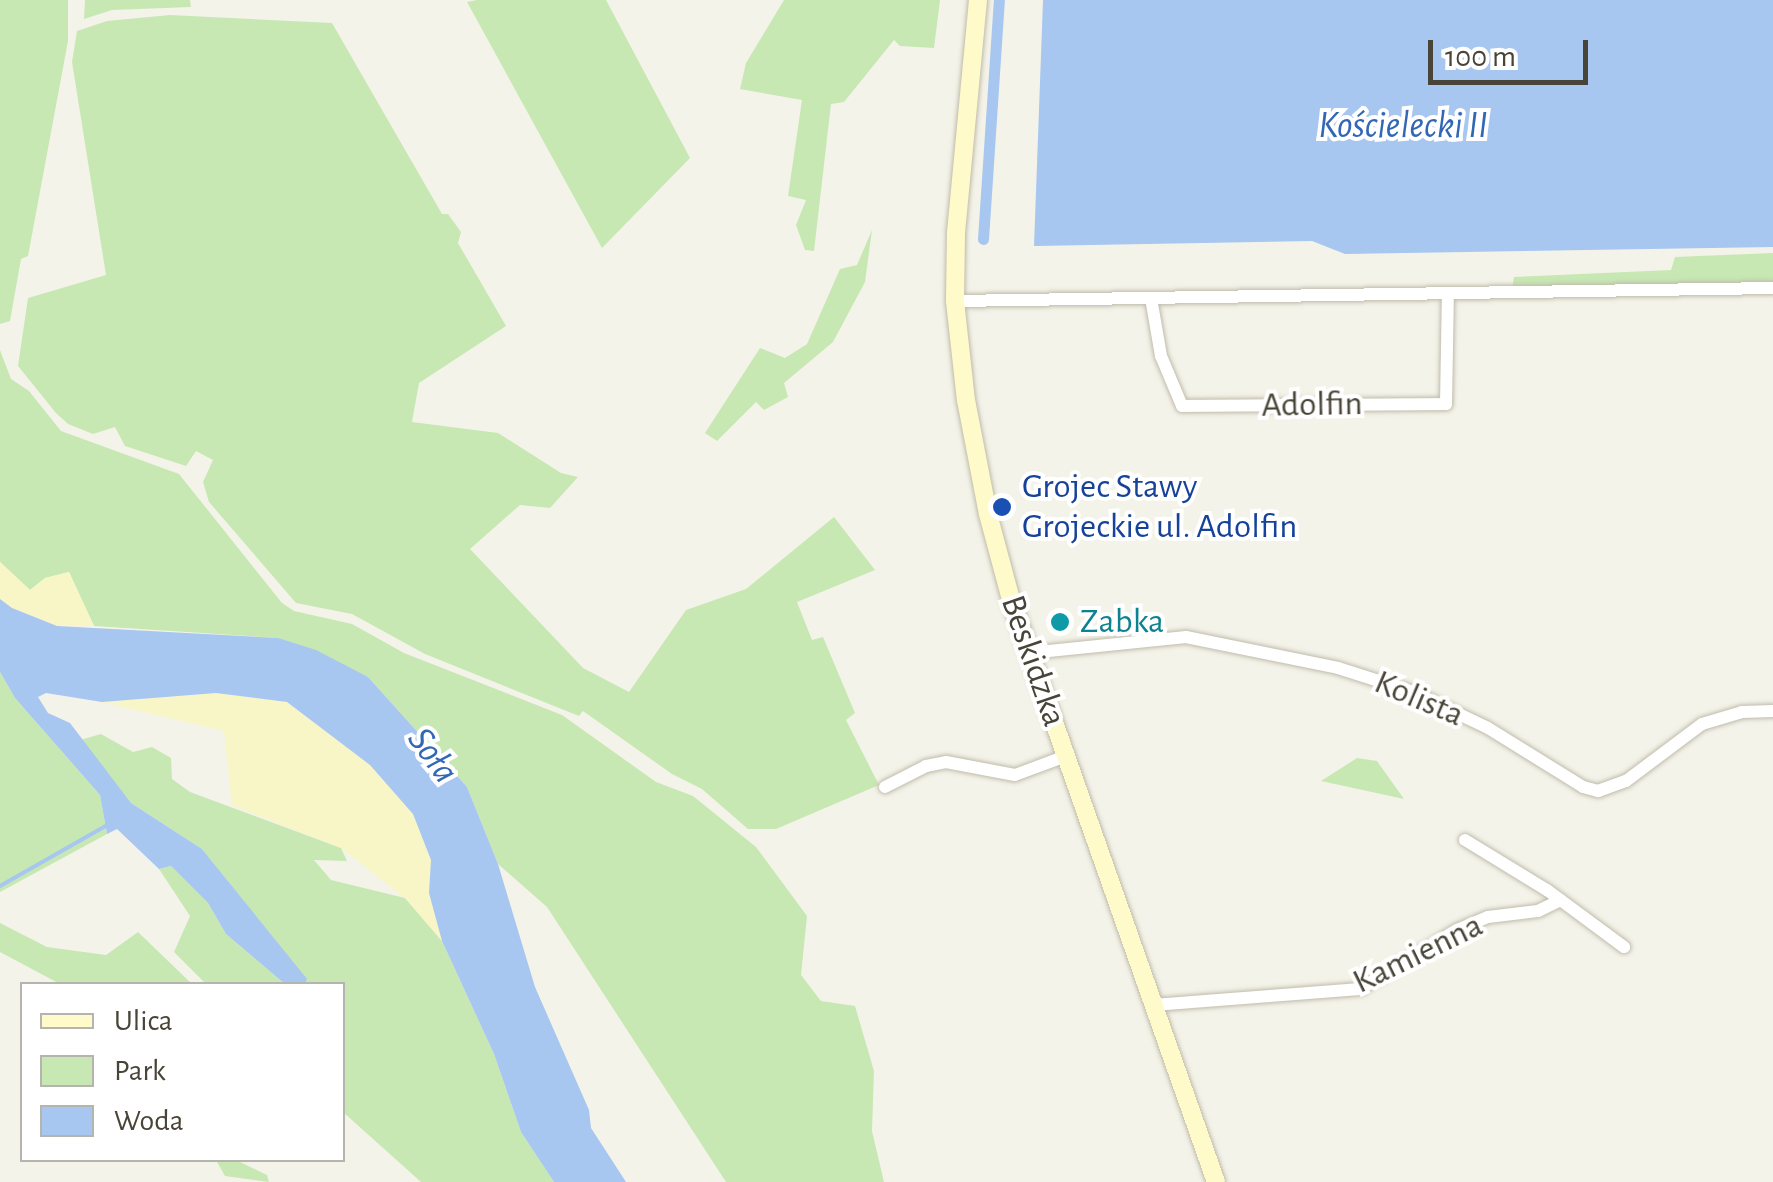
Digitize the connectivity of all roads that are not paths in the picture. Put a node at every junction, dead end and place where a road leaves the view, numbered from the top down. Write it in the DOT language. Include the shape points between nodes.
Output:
graph roads {
  1 [pos="978,0"];
  2 [pos="1773,288"];
  3 [pos="1448,294"];
  4 [pos="1151,298"];
  5 [pos="956,301"];
  6 [pos="1030,652"];
  7 [pos="1773,711"];
  8 [pos="1066,756"];
  9 [pos="885,787"];
  10 [pos="1465,840"];
  11 [pos="1561,900"];
  12 [pos="1624,947"];
  13 [pos="1153,1005"];
  14 [pos="1216,1182"];
  1 -- 5 [label="main road, Beskidzka"];
  2 -- 3 [label="street"];
  3 -- 4 [label="street"];
  3 -- 4 [label="street, Adolfin" via="1446,404 1182,406 1161,356"];
  4 -- 5 [label="street"];
  5 -- 6 [label="main road, Beskidzka" via="988,514"];
  6 -- 7 [label="street, Kolista" via="1186,638 1338,668 1413,692 1598,791 1626,780 1702,724"];
  6 -- 8 [label="main road, Beskidzka"];
  8 -- 9 [label="street" via="1016,775 946,762"];
  8 -- 13 [label="main road, Beskidzka"];
  10 -- 11 [label="street, Kamienna"];
  11 -- 12 [label="street, Kamienna"];
  11 -- 13 [label="street, Kamienna" via="1457,930 1360,989"];
  13 -- 14 [label="main road, Beskidzka"];
}
